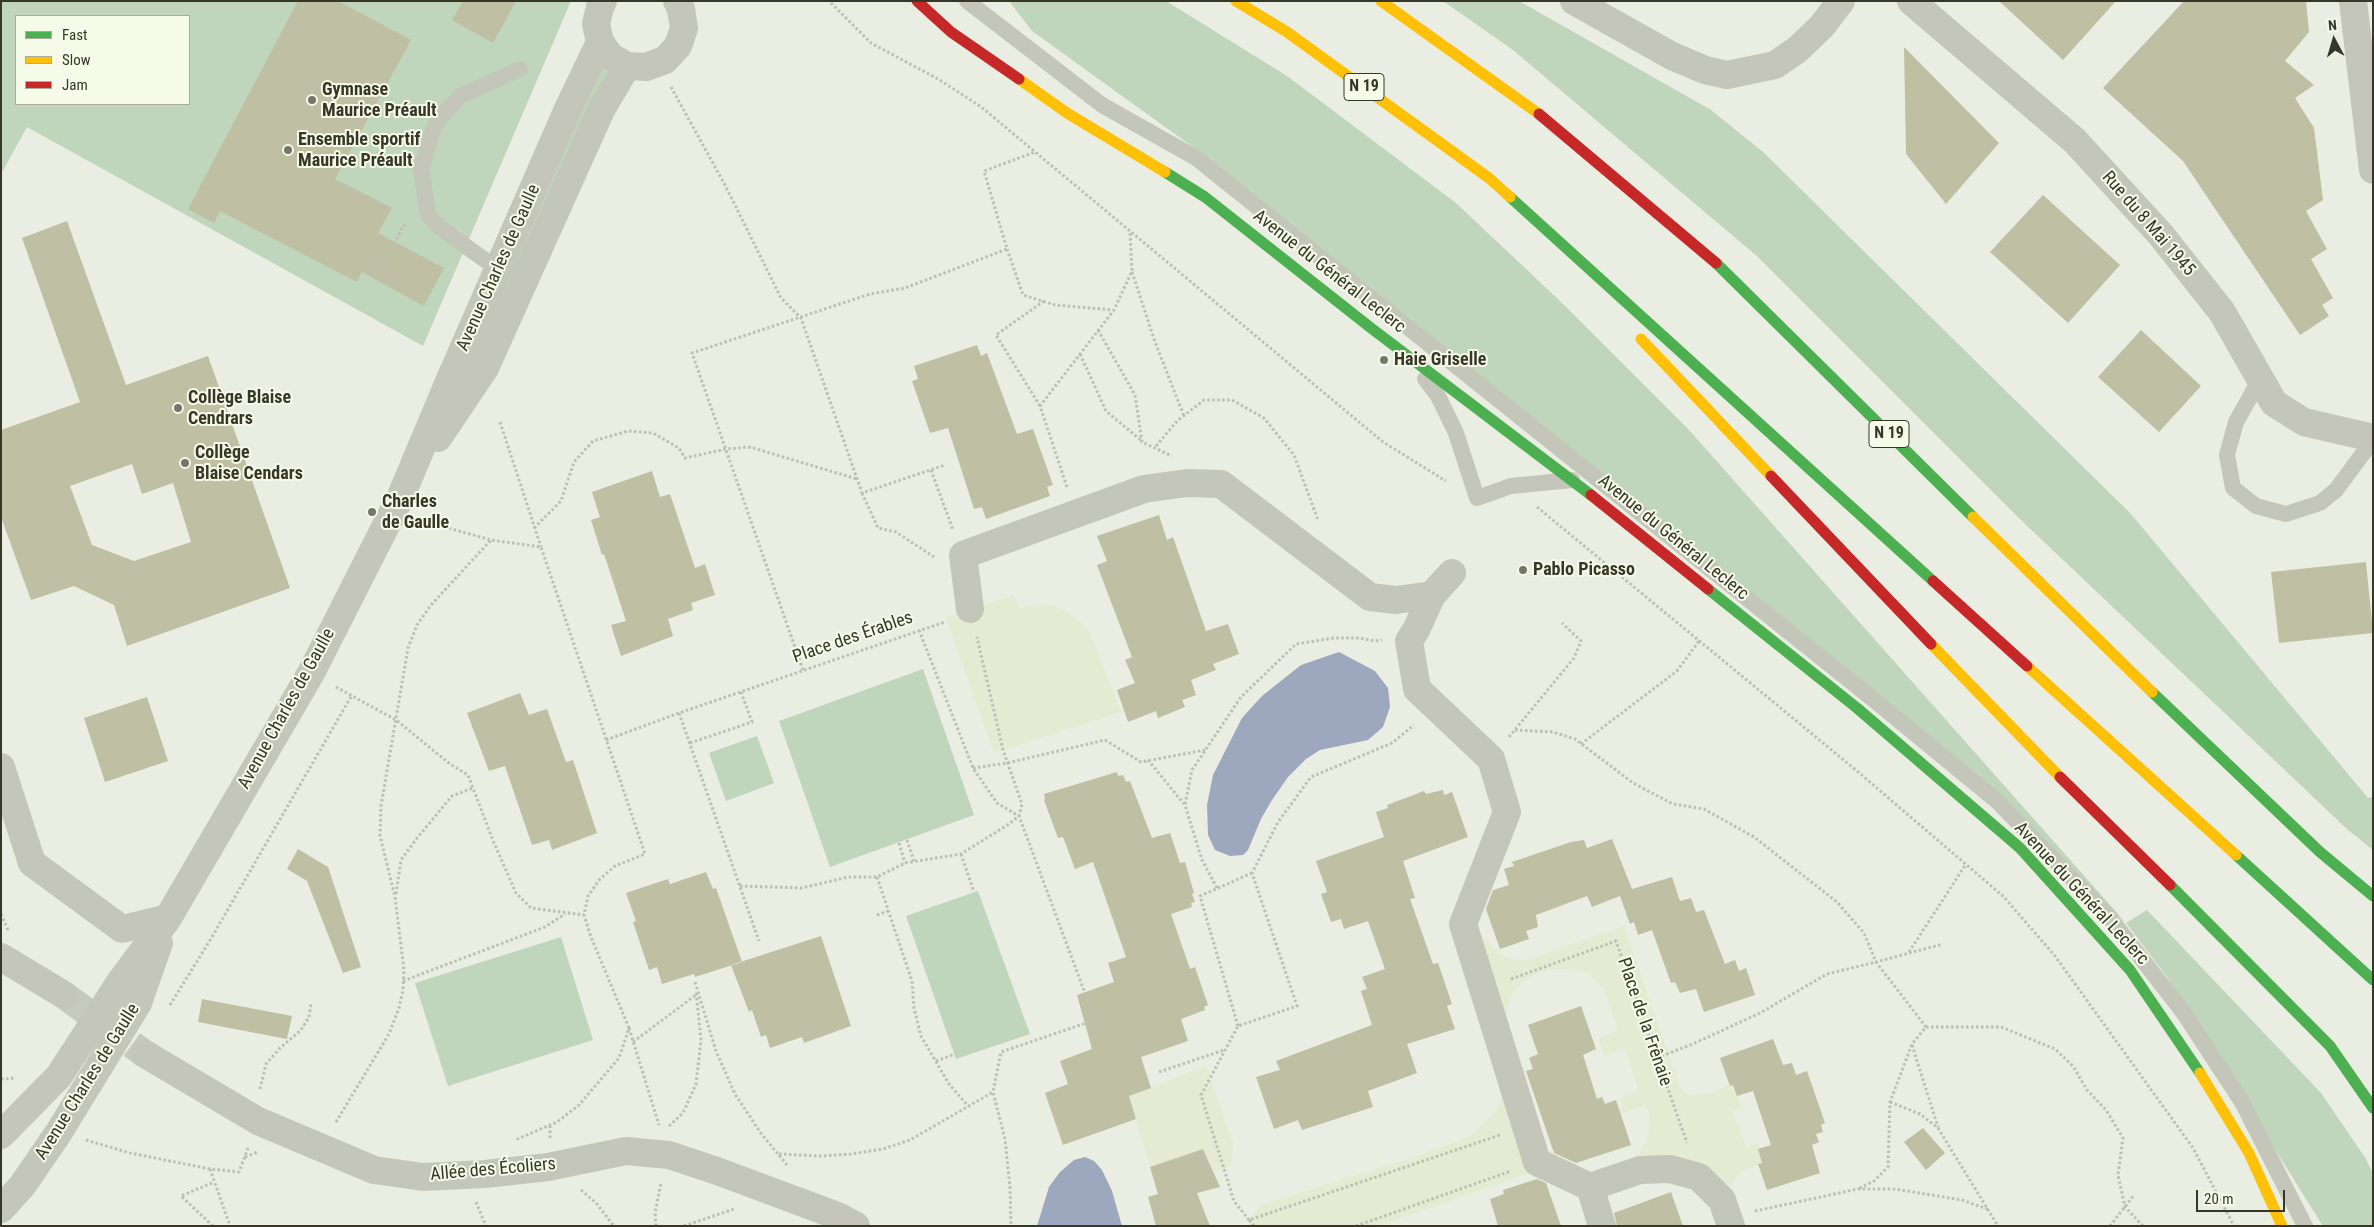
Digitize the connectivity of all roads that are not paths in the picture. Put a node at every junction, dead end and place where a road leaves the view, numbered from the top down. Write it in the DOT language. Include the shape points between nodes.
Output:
graph roads {
  1 [pos="603,1"];
  2 [pos="917,1"];
  3 [pos="967,1"];
  4 [pos="1236,1"];
  5 [pos="1382,1"];
  6 [pos="1574,1"];
  7 [pos="1841,1"];
  8 [pos="1911,1"];
  9 [pos="2353,1"];
  10 [pos="685,4"];
  11 [pos="600,42"];
  12 [pos="627,66"];
  13 [pos="520,69"];
  14 [pos="2373,170"];
  15 [pos="1489,178"];
  16 [pos="499,270"];
  17 [pos="1598,292"];
  18 [pos="1632,328"];
  19 [pos="1406,354"];
  20 [pos="2259,381"];
  21 [pos="2373,439"];
  22 [pos="1572,480"];
  23 [pos="397,504"];
  24 [pos="1452,573"];
  25 [pos="1432,595"];
  26 [pos="970,609"];
  27 [pos="1,767"];
  28 [pos="2373,896"];
  29 [pos="168,918"];
  30 [pos="1,957"];
  31 [pos="2373,980"];
  32 [pos="64,995"];
  33 [pos="145,1054"];
  34 [pos="2373,1108"];
  35 [pos="1,1135"];
  36 [pos="1590,1187"];
  37 [pos="1,1209"];
  38 [pos="1729,1221"];
  39 [pos="856,1226"];
  40 [pos="1602,1226"];
  41 [pos="2282,1226"];
  42 [pos="2305,1226"];
  1 -- 11 [label="street" via="596,24"];
  2 -- 19 [label="main road, Avenue du Général Leclerc" via="952,32 1067,113 1205,197"];
  3 -- 42 [label="lane" via="1102,105 1196,158 1998,802 2110,918 2183,1012 2242,1102"];
  4 -- 15 [label="main road, N 19" via="1288,32"];
  5 -- 28 [label="main road, N 19" via="1543,117 1731,276 2058,602 2320,852"];
  6 -- 7 [label="street" via="1672,56 1704,70 1726,75 1775,64 1798,49 1822,26"];
  8 -- 20 [label="street, Rue du 8 Mai 1945" via="2082,148 2161,235 2222,312"];
  9 -- 14 [label="street"];
  10 -- 12 [label="street" via="684,28 678,46 658,63 646,67"];
  11 -- 12 [label="street" via="610,56"];
  11 -- 16 [label="street, Avenue Charles de Gaulle"];
  12 -- 23 [label="street, Avenue Charles de Gaulle" via="601,110 485,368"];
  13 -- 16 [label="lane" via="460,96 436,122 421,168 428,215 439,227"];
  15 -- 17 [label="main road"];
  15 -- 31 [label="main road, N 19"];
  16 -- 23 [label="street, Avenue Charles de Gaulle"];
  18 -- 34 [label="main road" via="2026,744 2330,1046"];
  19 -- 22 [label="main road, Avenue du Général Leclerc"];
  19 -- 22 [label="lane" via="1438,396 1456,433 1478,498 1511,486"];
  20 -- 21 [label="street, Rue du 8 Mai 1945" via="2274,403 2304,422"];
  20 -- 21 [label="lane" via="2236,422 2226,455 2233,488 2256,506 2286,514 2320,503 2336,490"];
  22 -- 41 [label="main road, Avenue du Général Leclerc" via="1857,708 2020,848 2130,970 2194,1063 2250,1153"];
  23 -- 29 [label="street, Avenue Charles de Gaulle" via="310,673"];
  24 -- 25 [label="street"];
  25 -- 26 [label="street" via="1396,600 1370,597 1221,484 1187,483 1144,489 963,555"];
  25 -- 36 [label="street" via="1409,641 1417,689 1491,759 1507,812 1463,924 1537,1162"];
  27 -- 29 [label="street" via="32,863 122,929"];
  29 -- 35 [label="street, Avenue Charles de Gaulle" via="120,982 59,1076"];
  29 -- 37 [label="street, Avenue Charles de Gaulle" via="138,1003 59,1132 22,1186"];
  30 -- 32 [label="street"];
  33 -- 39 [label="street, Allée des Écoliers" via="258,1121 374,1170 423,1177 485,1174 548,1167 626,1151 669,1155 717,1170 838,1216"];
  36 -- 38 [label="street" via="1640,1170 1670,1169 1699,1177 1722,1200"];
  36 -- 40 [label="street"];
}
